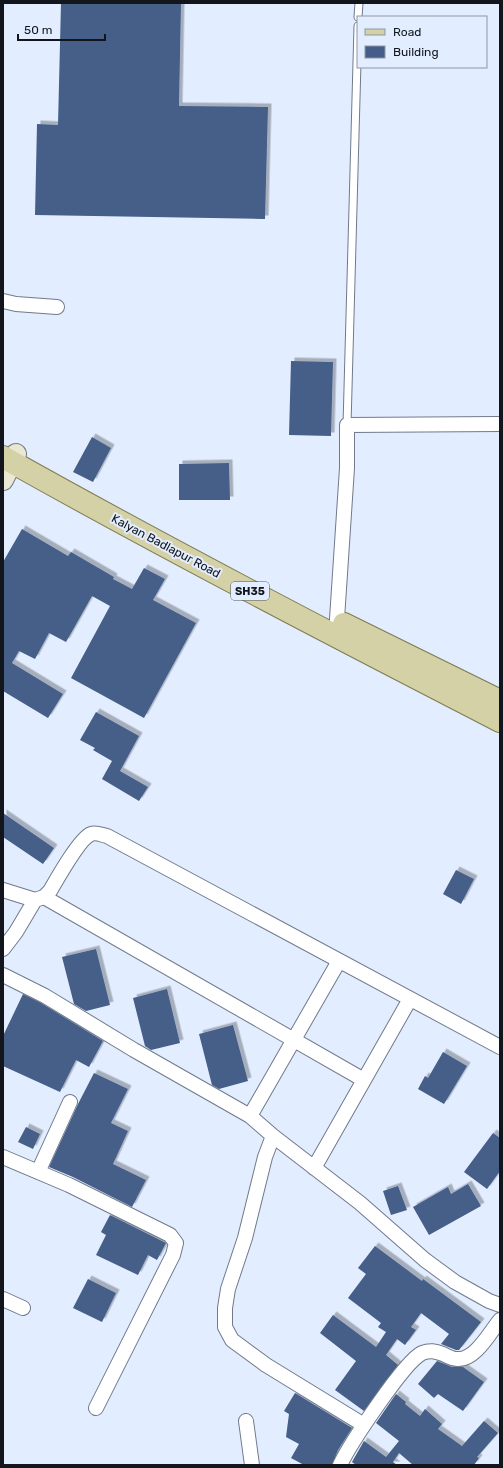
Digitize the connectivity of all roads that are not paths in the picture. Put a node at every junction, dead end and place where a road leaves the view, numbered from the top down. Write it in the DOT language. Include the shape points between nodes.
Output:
graph roads {
  1 [pos="359,3"];
  2 [pos="358,16"];
  3 [pos="357,62"];
  4 [pos="3,301"];
  5 [pos="57,306"];
  6 [pos="500,424"];
  7 [pos="347,425"];
  8 [pos="7,460"];
  9 [pos="336,629"];
  10 [pos="500,701"];
  11 [pos="500,721"];
  12 [pos="3,890"];
  13 [pos="40,898"];
  14 [pos="3,949"];
  15 [pos="339,960"];
  16 [pos="3,975"];
  17 [pos="410,999"];
  18 [pos="293,1040"];
  19 [pos="500,1047"];
  20 [pos="364,1080"];
  21 [pos="70,1102"];
  22 [pos="250,1116"];
  23 [pos="273,1136"];
  24 [pos="3,1157"];
  25 [pos="314,1168"];
  26 [pos="38,1172"];
  27 [pos="3,1299"];
  28 [pos="500,1305"];
  29 [pos="23,1308"];
  30 [pos="500,1320"];
  31 [pos="96,1408"];
  32 [pos="246,1421"];
  33 [pos="364,1425"];
  34 [pos="344,1463"];
  35 [pos="252,1465"];
  1 -- 2 [label="lane"];
  3 -- 7 [label="lane"];
  4 -- 5 [label="street"];
  6 -- 7 [label="street"];
  7 -- 9 [label="street" via="347,468"];
  8 -- 9 [label="main road, Kalyan Badlapur Road / SH35" via="118,521"];
  9 -- 10 [label="main road, Kalyan Badlapur Road / SH35"];
  9 -- 11 [label="main road, Kalyan Badlapur Road / SH35"];
  12 -- 13 [label="street"];
  13 -- 14 [label="street"];
  13 -- 15 [label="street" via="50,891 82,842 95,833 107,836"];
  13 -- 18 [label="street"];
  15 -- 17 [label="street"];
  15 -- 18 [label="street"];
  16 -- 22 [label="street" via="45,996"];
  17 -- 19 [label="street"];
  17 -- 20 [label="street"];
  18 -- 20 [label="street"];
  18 -- 22 [label="street"];
  20 -- 25 [label="street"];
  21 -- 26 [label="street"];
  22 -- 23 [label="street"];
  23 -- 25 [label="street"];
  23 -- 33 [label="street" via="228,1289 225,1327 232,1340 266,1365"];
  24 -- 26 [label="street"];
  25 -- 28 [label="street" via="360,1203 425,1260 456,1282"];
  26 -- 31 [label="street" via="170,1235 176,1243 173,1255"];
  27 -- 29 [label="street"];
  30 -- 33 [label="street" via="475,1353 466,1358 457,1359 428,1350 420,1354 406,1368"];
  32 -- 35 [label="street"];
  33 -- 34 [label="street"];
}
